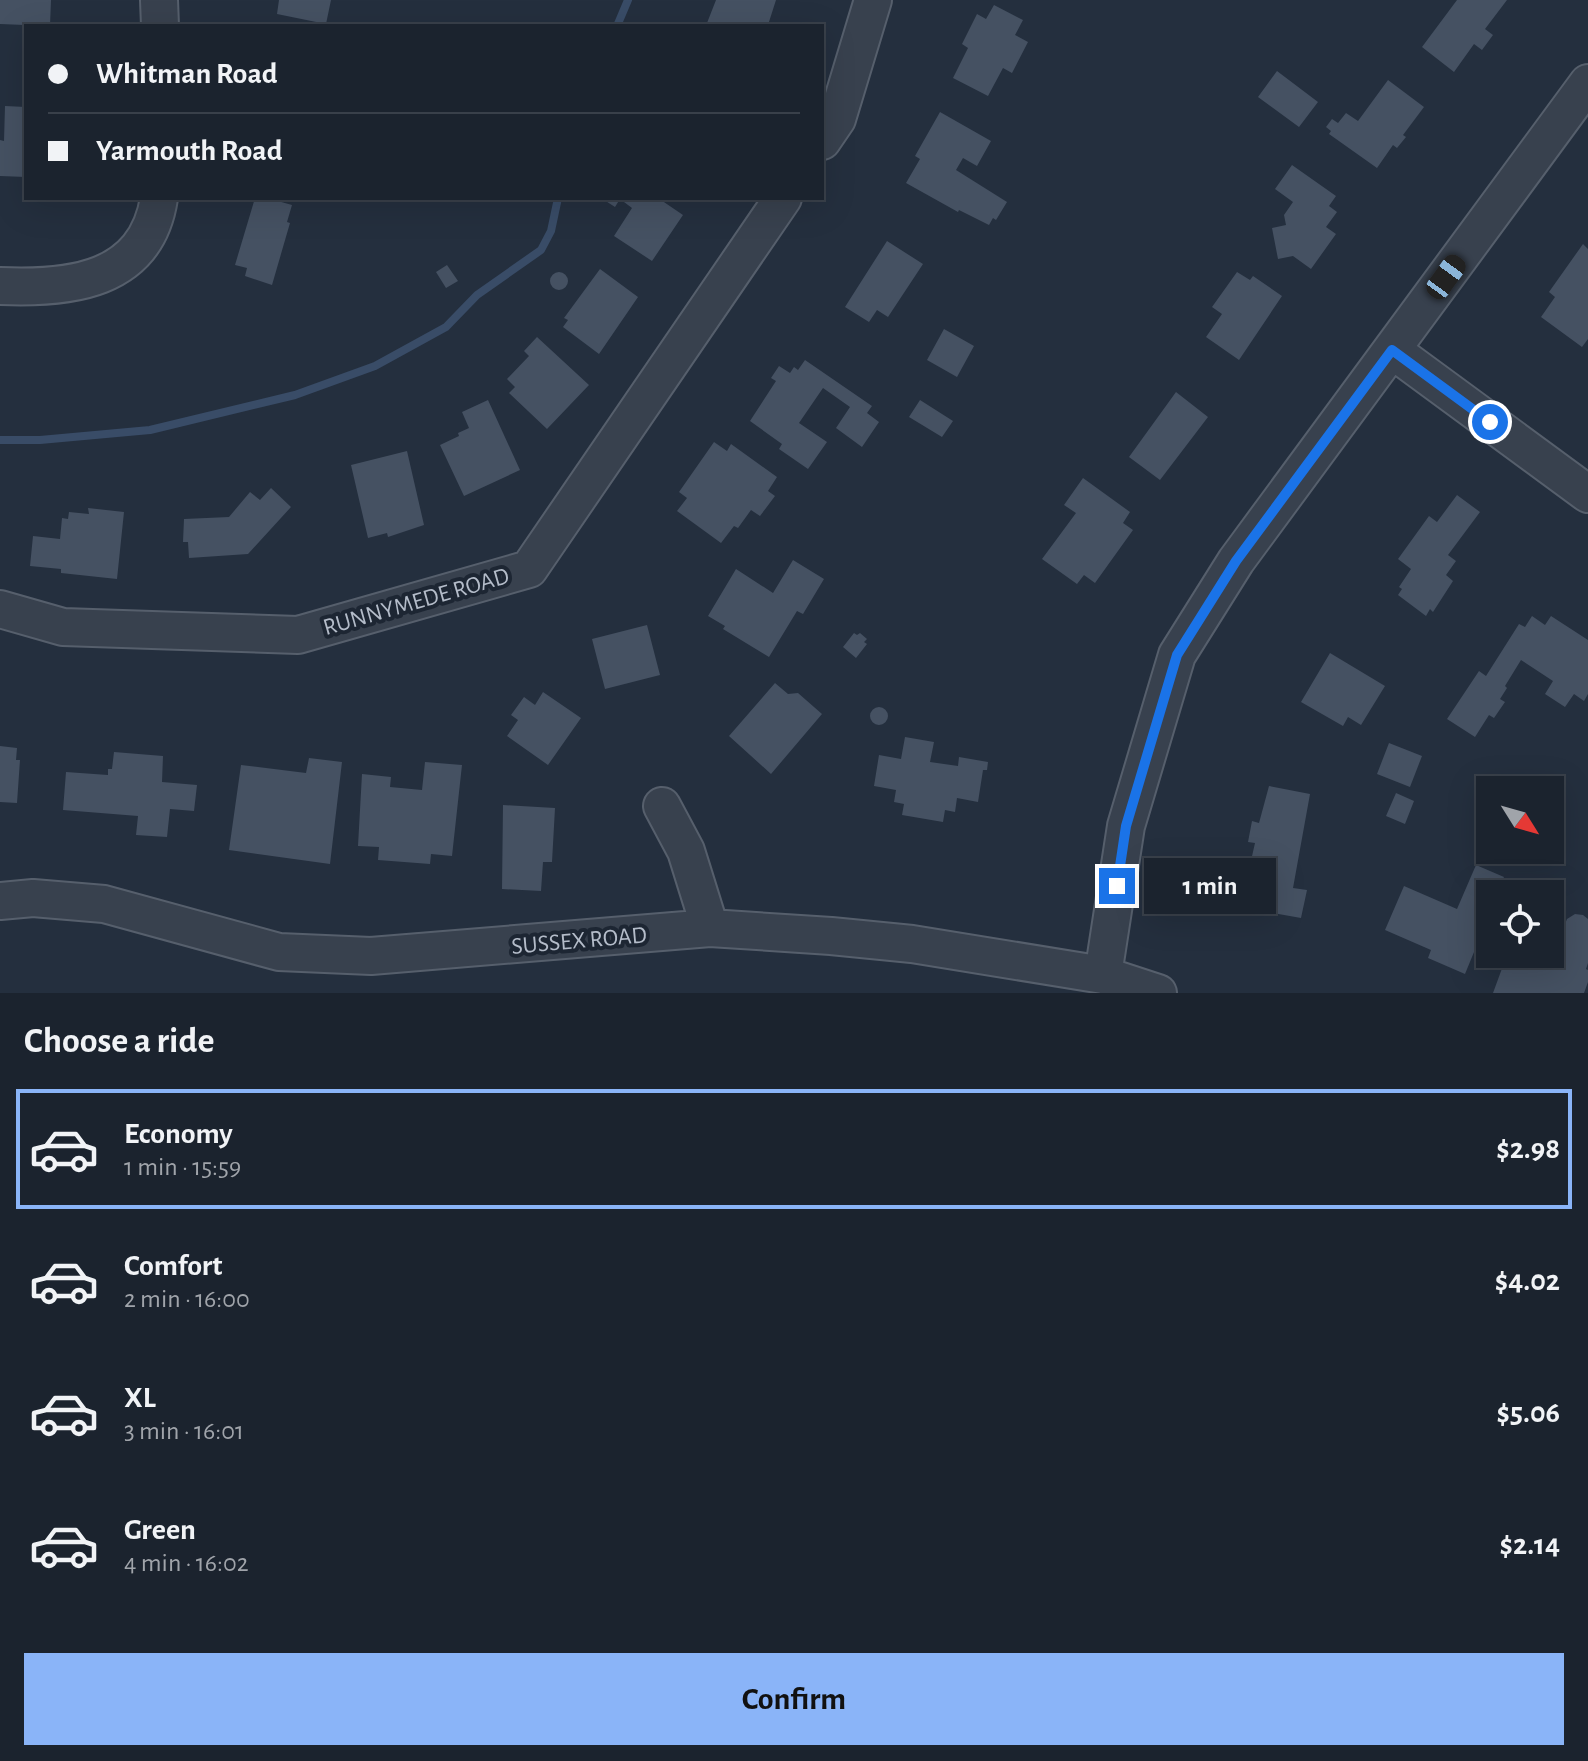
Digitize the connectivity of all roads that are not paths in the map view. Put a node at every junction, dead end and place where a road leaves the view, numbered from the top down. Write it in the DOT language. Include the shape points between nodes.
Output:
graph roads {
  1 [pos="159,0"];
  2 [pos="873,0"];
  3 [pos="160,24"];
  4 [pos="1588,83"];
  5 [pos="824,138"];
  6 [pos="158,200"];
  7 [pos="782,200"];
  8 [pos="0,286"];
  9 [pos="1392,350"];
  10 [pos="1588,494"];
  11 [pos="0,609"];
  12 [pos="662,806"];
  13 [pos="0,901"];
  14 [pos="710,928"];
  15 [pos="1103,975"];
  16 [pos="1158,993"];
  1 -- 3 [label="street"];
  2 -- 5 [label="street" via="837,119"];
  4 -- 9 [label="street"];
  6 -- 8 [label="street" via="138,248 100,277 69,285"];
  7 -- 11 [label="street, RUNNYMEDE ROAD" via="529,569 298,635 63,627"];
  9 -- 10 [label="street"];
  9 -- 15 [label="street" via="1236,561 1177,655 1126,826"];
  12 -- 14 [label="street" via="686,851"];
  13 -- 14 [label="street, SUSSEX ROAD" via="104,904 279,952 371,956"];
  14 -- 15 [label="street, SUSSEX ROAD" via="912,944"];
  15 -- 16 [label="street, SUSSEX ROAD"];
}
